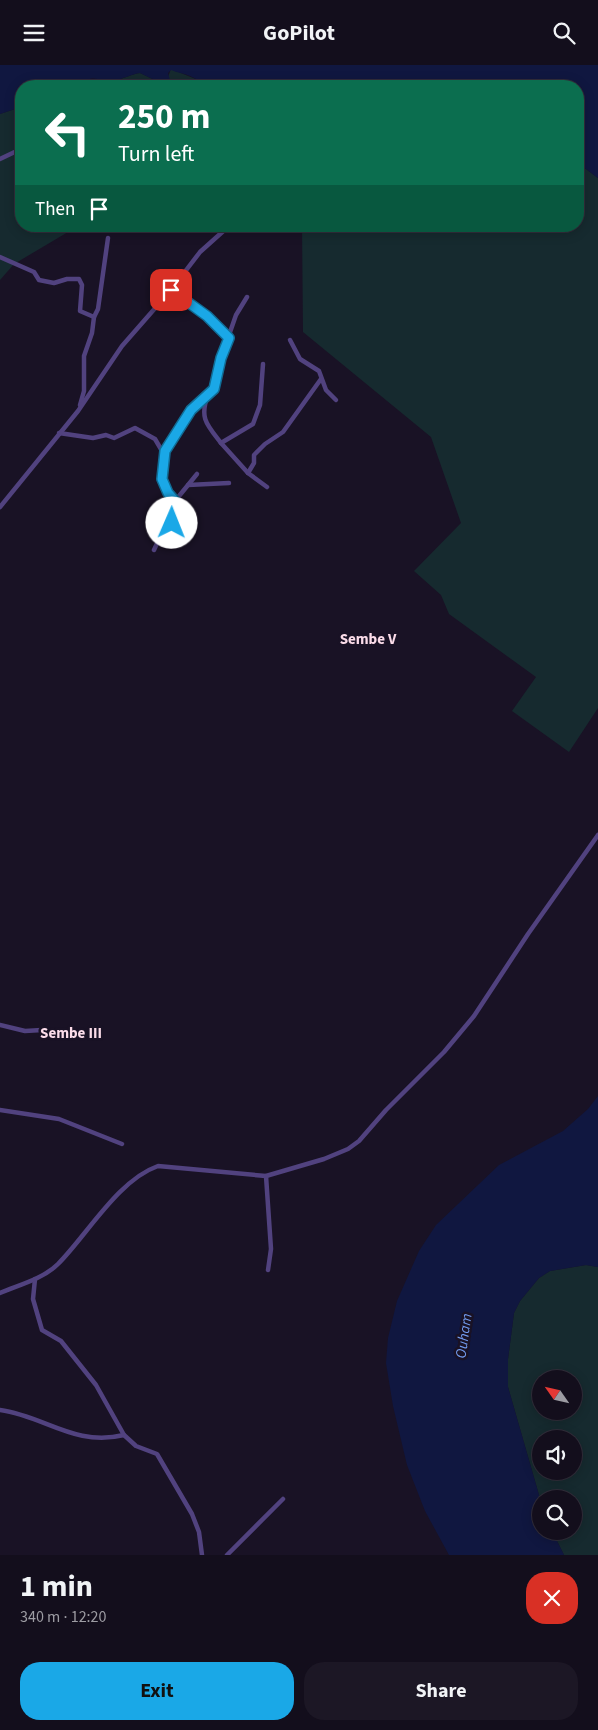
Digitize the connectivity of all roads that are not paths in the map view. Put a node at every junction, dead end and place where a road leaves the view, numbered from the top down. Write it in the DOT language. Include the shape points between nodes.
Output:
graph roads {
  1 [pos="15,152"];
  2 [pos="0,159"];
  3 [pos="222,232"];
  4 [pos="108,238"];
  5 [pos="0,257"];
  6 [pos="171,290"];
  7 [pos="247,297"];
  8 [pos="94,317"];
  9 [pos="229,338"];
  10 [pos="290,340"];
  11 [pos="263,364"];
  12 [pos="321,379"];
  13 [pos="210,392"];
  14 [pos="336,400"];
  15 [pos="78,411"];
  16 [pos="60,433"];
  17 [pos="221,443"];
  18 [pos="165,457"];
  19 [pos="248,473"];
  20 [pos="197,474"];
  21 [pos="229,483"];
  22 [pos="188,485"];
  23 [pos="267,487"];
  24 [pos="175,501"];
  25 [pos="0,507"];
  26 [pos="154,550"];
  27 [pos="598,835"];
  28 [pos="0,1025"];
  29 [pos="42,1030"];
  30 [pos="0,1110"];
  31 [pos="122,1144"];
  32 [pos="266,1176"];
  33 [pos="268,1270"];
  34 [pos="35,1279"];
  35 [pos="0,1293"];
  36 [pos="0,1410"];
  37 [pos="124,1435"];
  38 [pos="283,1499"];
  39 [pos="202,1555"];
  40 [pos="228,1555"];
  1 -- 2 [label="street"];
  3 -- 6 [label="street" via="200,252"];
  4 -- 8 [label="street" via="98,309"];
  5 -- 8 [label="street" via="34,272 40,280 54,283 78,279 82,285 80,311"];
  6 -- 9 [label="street" via="207,316"];
  6 -- 15 [label="street" via="122,346"];
  7 -- 9 [label="street" via="236,315"];
  8 -- 15 [label="street" via="84,356 84,391"];
  9 -- 13 [label="street" via="214,389"];
  10 -- 12 [label="street" via="300,359 320,371"];
  11 -- 17 [label="street" via="260,405 253,424"];
  12 -- 14 [label="street"];
  12 -- 19 [label="street" via="283,433 254,455 254,463"];
  13 -- 17 [label="street" via="204,405 204,421"];
  13 -- 18 [label="street" via="191,410 165,451"];
  15 -- 16 [label="street"];
  16 -- 18 [label="street" via="114,438 135,428 155,439"];
  16 -- 25 [label="street"];
  17 -- 19 [label="street"];
  18 -- 24 [label="street" via="162,479"];
  19 -- 23 [label="street"];
  20 -- 22 [label="street"];
  21 -- 22 [label="street"];
  22 -- 24 [label="street"];
  24 -- 26 [label="street" via="172,523"];
  27 -- 32 [label="street" via="474,1016 359,1141 324,1159"];
  28 -- 29 [label="street" via="24,1031"];
  30 -- 31 [label="street" via="59,1119"];
  32 -- 33 [label="street" via="271,1249"];
  32 -- 34 [label="street" via="151,1169 125,1188 57,1265"];
  34 -- 35 [label="street"];
  34 -- 37 [label="street" via="33,1299 42,1330 61,1341 96,1385"];
  36 -- 37 [label="street" via="82,1437 108,1439"];
  37 -- 39 [label="street" via="136,1446 156,1454 192,1514 199,1532"];
  38 -- 40 [label="street"];
}
